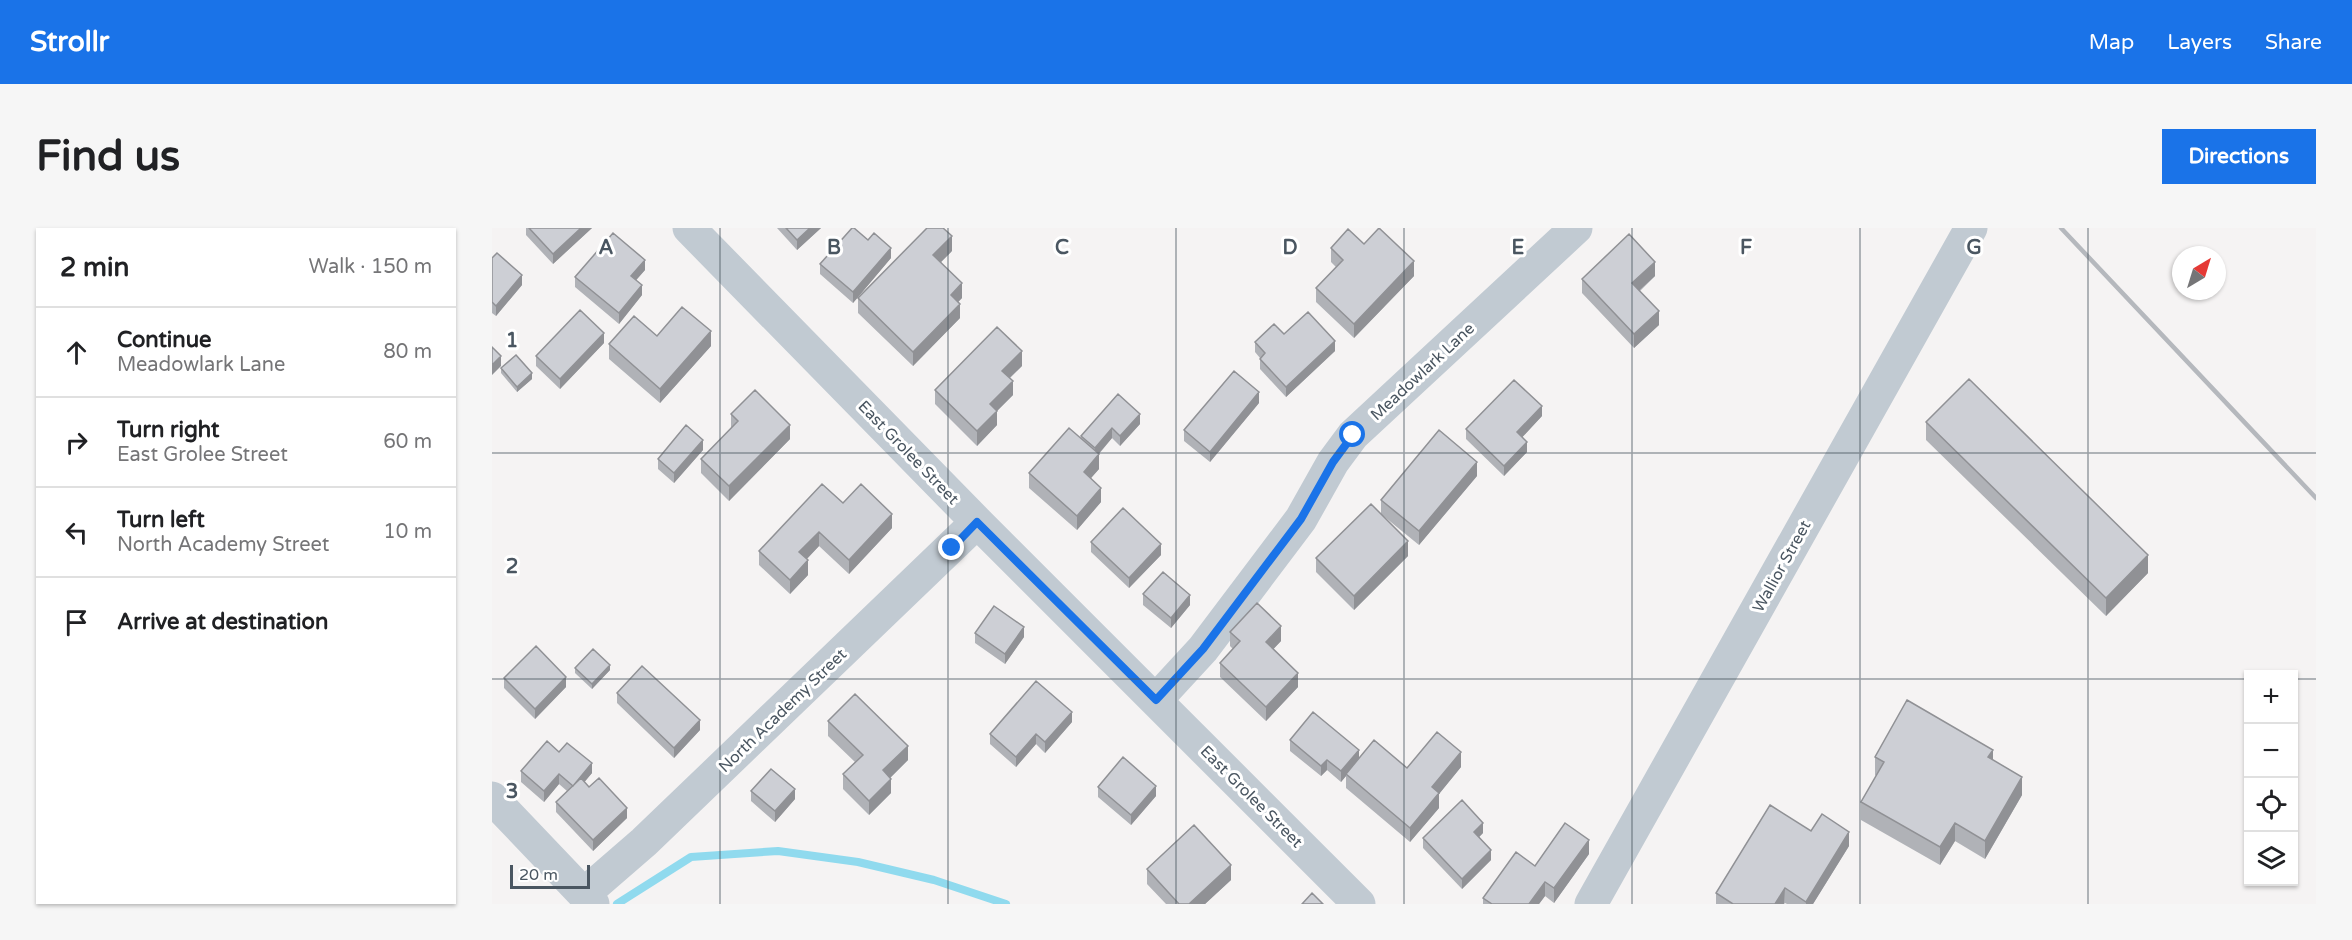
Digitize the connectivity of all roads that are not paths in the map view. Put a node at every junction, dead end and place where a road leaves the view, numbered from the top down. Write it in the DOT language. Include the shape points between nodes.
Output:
graph roads {
  1 [pos="689,228"];
  2 [pos="1576,228"];
  3 [pos="1971,228"];
  4 [pos="977,522"];
  5 [pos="1156,700"];
  6 [pos="492,798"];
  7 [pos="590,900"];
  8 [pos="1359,904"];
  9 [pos="1591,904"];
  1 -- 4 [label="street, East Grolee Street"];
  2 -- 5 [label="street, Meadowlark Lane" via="1353,435 1301,519 1203,649"];
  3 -- 9 [label="street, Wallior Street"];
  4 -- 5 [label="street, East Grolee Street"];
  4 -- 7 [label="street, North Academy Street" via="644,842"];
  5 -- 8 [label="street, East Grolee Street"];
  6 -- 7 [label="street"];
}
